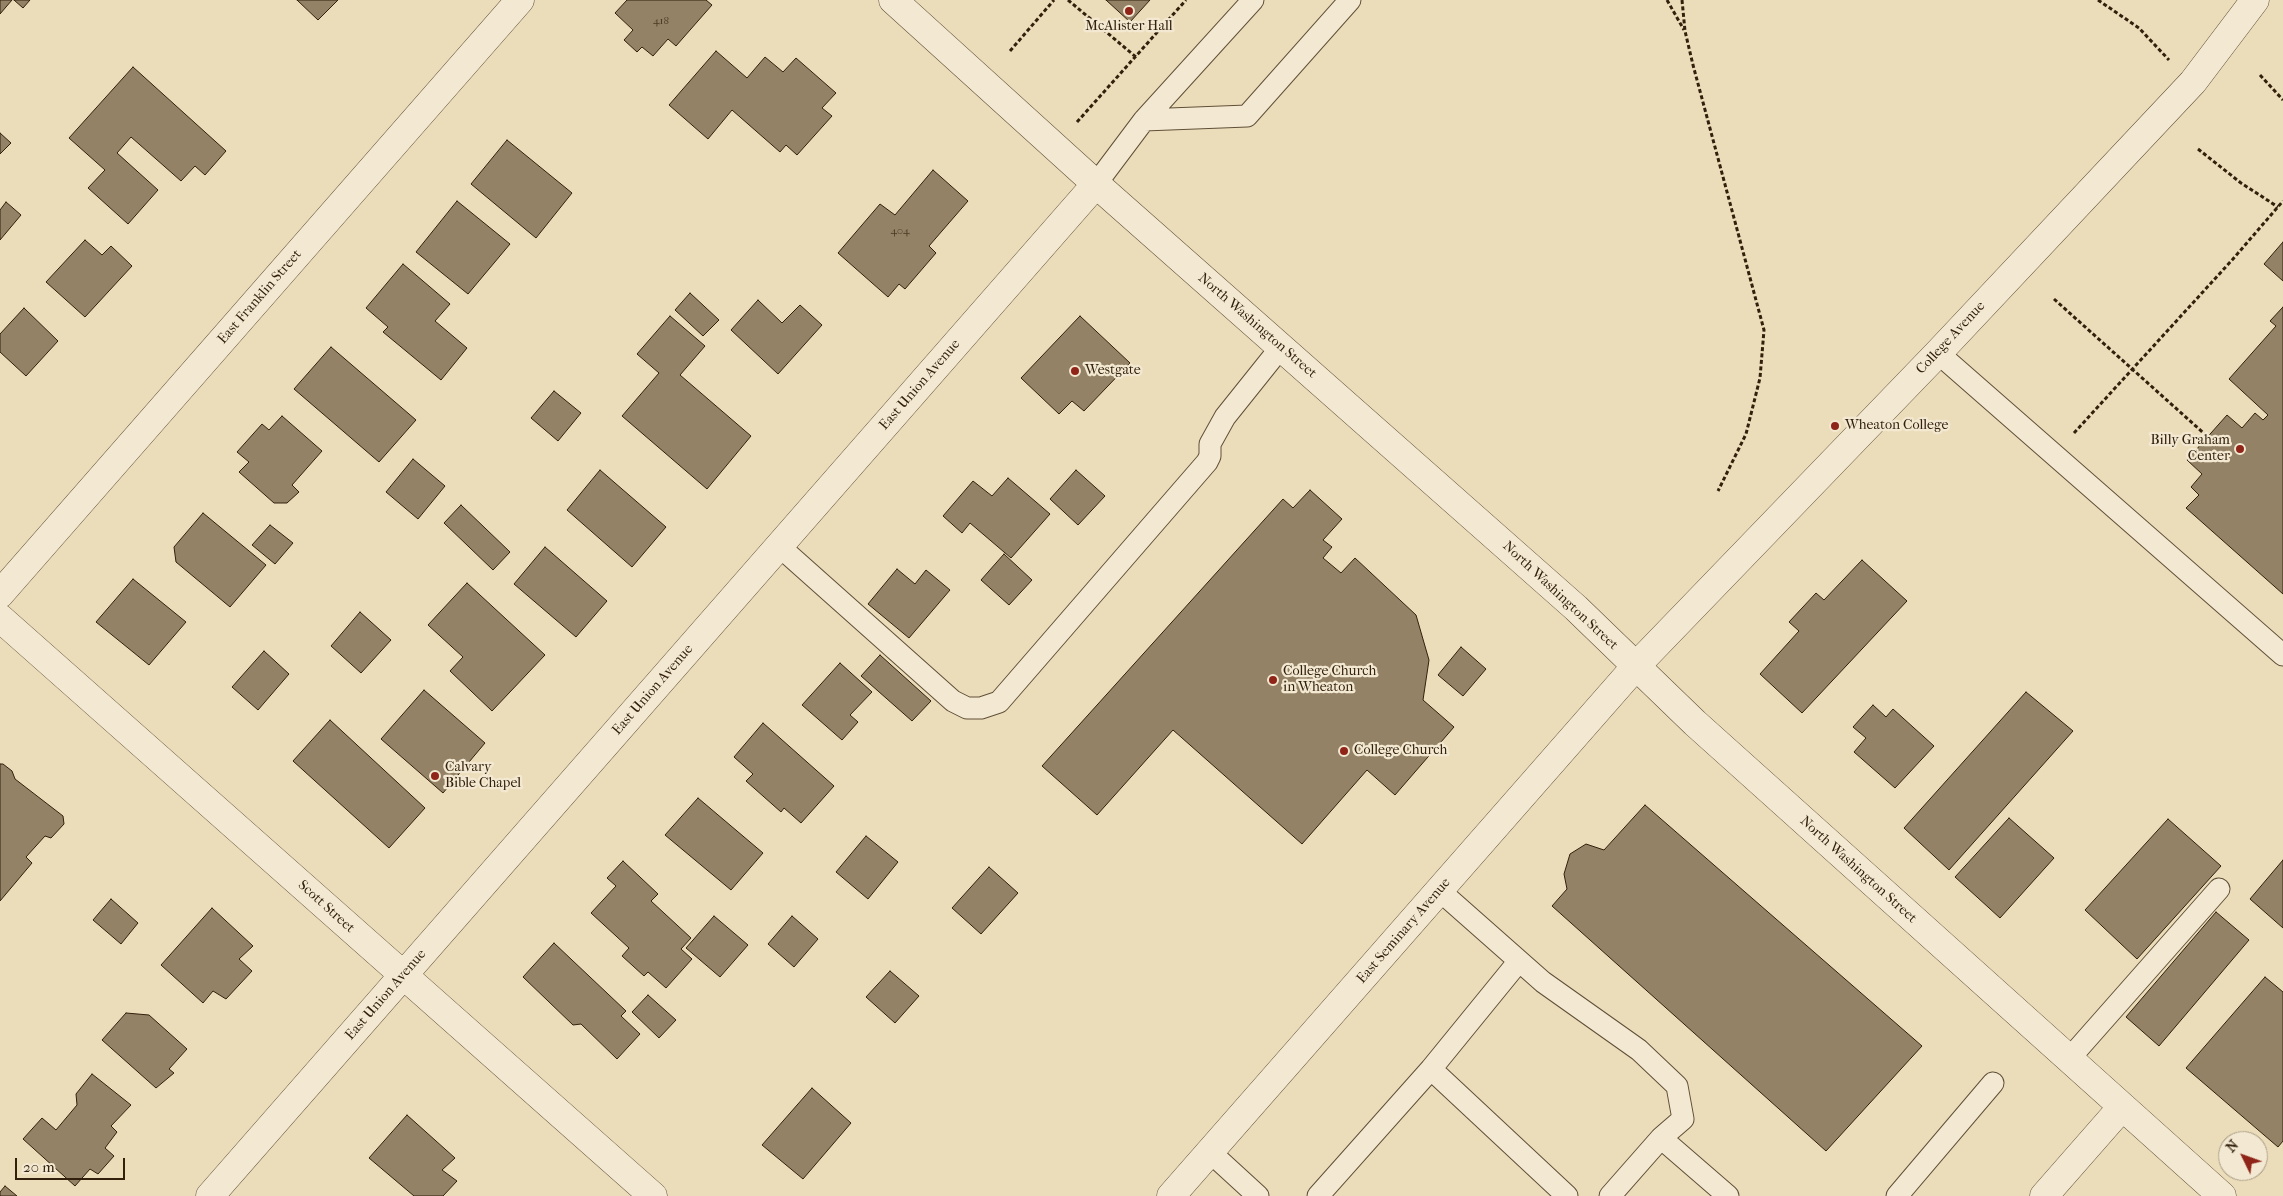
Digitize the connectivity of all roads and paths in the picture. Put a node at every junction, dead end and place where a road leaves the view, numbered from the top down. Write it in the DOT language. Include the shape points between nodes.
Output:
graph roads {
  1 [pos="520,0"];
  2 [pos="893,0"];
  3 [pos="1054,0"];
  4 [pos="1068,0"];
  5 [pos="1186,0"];
  6 [pos="1253,0"];
  7 [pos="1350,0"];
  8 [pos="1667,0"];
  9 [pos="1682,0"];
  10 [pos="2098,0"];
  11 [pos="2255,0"];
  12 [pos="1685,31"];
  13 [pos="1010,50"];
  14 [pos="1136,56"];
  15 [pos="2260,75"];
  16 [pos="2193,82"];
  17 [pos="2283,100"];
  18 [pos="1144,120"];
  19 [pos="1073,126"];
  20 [pos="2198,149"];
  21 [pos="1096,184"];
  22 [pos="2283,201"];
  23 [pos="2278,207"];
  24 [pos="2054,299"];
  25 [pos="1281,347"];
  26 [pos="1938,352"];
  27 [pos="2132,369"];
  28 [pos="2208,437"];
  29 [pos="2070,438"];
  30 [pos="1718,491"];
  31 [pos="779,546"];
  32 [pos="0,594"];
  33 [pos="0,618"];
  34 [pos="2283,655"];
  35 [pos="1636,666"];
  36 [pos="2219,889"];
  37 [pos="1440,891"];
  38 [pos="1519,960"];
  39 [pos="403,975"];
  40 [pos="2069,1060"];
  41 [pos="1431,1069"];
  42 [pos="1993,1083"];
  43 [pos="2122,1107"];
  44 [pos="1661,1138"];
  45 [pos="1210,1152"];
  46 [pos="210,1196"];
  47 [pos="653,1196"];
  48 [pos="1171,1196"];
  49 [pos="1258,1196"];
  50 [pos="1318,1196"];
  51 [pos="1567,1196"];
  52 [pos="1610,1196"];
  53 [pos="1728,1196"];
  54 [pos="1897,1196"];
  55 [pos="2044,1196"];
  56 [pos="2222,1196"];
  1 -- 32 [label="street, East Franklin Street"];
  2 -- 21 [label="street, North Washington Street"];
  3 -- 13 [label="path"];
  4 -- 14 [label="path"];
  5 -- 14 [label="path"];
  6 -- 18 [label="lane"];
  7 -- 18 [label="lane" via="1247,116"];
  8 -- 12 [label="path"];
  9 -- 12 [label="path"];
  10 -- 16 [label="path" via="2139,28 2154,47"];
  11 -- 16 [label="street, College Avenue"];
  12 -- 30 [label="path" via="1764,330 1760,378 1746,434"];
  14 -- 19 [label="path"];
  15 -- 17 [label="path"];
  16 -- 26 [label="street, College Avenue"];
  18 -- 21 [label="lane"];
  20 -- 23 [label="path"];
  21 -- 25 [label="street, North Washington Street"];
  21 -- 31 [label="street, East Union Avenue"];
  22 -- 23 [label="path"];
  23 -- 27 [label="path"];
  24 -- 27 [label="path"];
  25 -- 31 [label="lane" via="1225,417 1210,444 1207,462 999,702 981,708 967,708 954,701"];
  25 -- 35 [label="street, North Washington Street" via="1576,608"];
  26 -- 34 [label="lane"];
  26 -- 35 [label="street, College Avenue"];
  27 -- 28 [label="path"];
  27 -- 29 [label="path"];
  31 -- 39 [label="street, East Union Avenue"];
  33 -- 39 [label="street, Scott Street"];
  35 -- 37 [label="street, East Seminary Avenue"];
  35 -- 40 [label="street, North Washington Street"];
  36 -- 40 [label="lane"];
  37 -- 38 [label="lane"];
  37 -- 45 [label="street, East Seminary Avenue"];
  38 -- 41 [label="lane"];
  38 -- 44 [label="lane" via="1543,982 1639,1050 1677,1086 1683,1120"];
  39 -- 46 [label="street, East Union Avenue"];
  39 -- 47 [label="street, Scott Street"];
  40 -- 43 [label="street, North Washington Street"];
  41 -- 50 [label="lane"];
  41 -- 51 [label="lane"];
  42 -- 54 [label="lane"];
  43 -- 55 [label="street"];
  43 -- 56 [label="street, North Washington Street"];
  44 -- 52 [label="lane"];
  44 -- 53 [label="lane"];
  45 -- 48 [label="street, East Seminary Avenue"];
  45 -- 49 [label="lane"];
}
